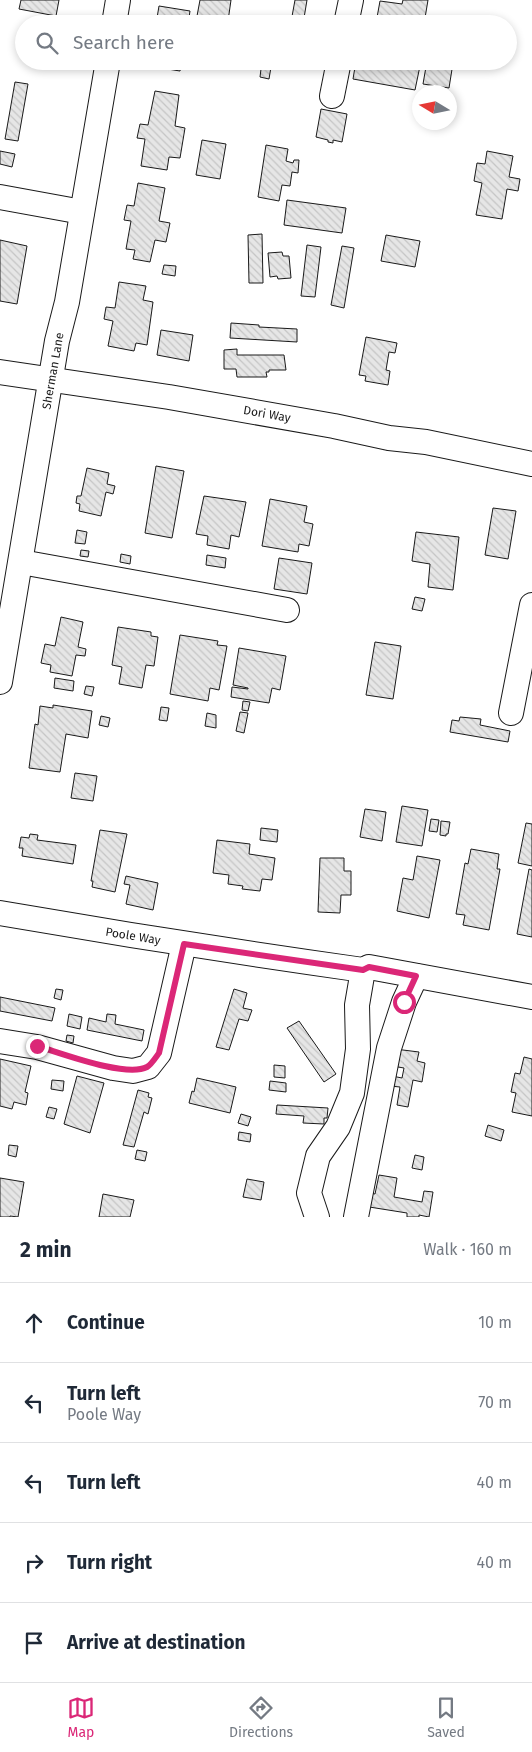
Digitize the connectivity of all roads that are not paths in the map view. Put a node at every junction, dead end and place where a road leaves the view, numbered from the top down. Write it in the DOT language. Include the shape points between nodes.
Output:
graph roads {
  1 [pos="118,0"];
  2 [pos="351,0"];
  3 [pos="116,15"];
  4 [pos="348,15"];
  5 [pos="106,70"];
  6 [pos="336,70"];
  7 [pos="332,96"];
  8 [pos="0,196"];
  9 [pos="82,212"];
  10 [pos="0,372"];
  11 [pos="51,379"];
  12 [pos="532,464"];
  13 [pos="20,562"];
  14 [pos="532,605"];
  15 [pos="287,610"];
  16 [pos="0,682"];
  17 [pos="511,714"];
  18 [pos="0,913"];
  19 [pos="184,944"];
  20 [pos="363,970"];
  21 [pos="416,976"];
  22 [pos="532,997"];
  23 [pos="0,1041"];
  24 [pos="318,1217"];
  25 [pos="356,1217"];
  1 -- 3 [label="street"];
  2 -- 4 [label="street"];
  5 -- 9 [label="street, Sherman Lane"];
  6 -- 7 [label="street"];
  8 -- 9 [label="street"];
  9 -- 11 [label="street, Sherman Lane"];
  10 -- 11 [label="street, Dori Way"];
  11 -- 12 [label="street, Dori Way" via="426,442"];
  11 -- 13 [label="street, Sherman Lane"];
  13 -- 15 [label="street"];
  13 -- 16 [label="street, Sherman Lane"];
  14 -- 17 [label="street"];
  18 -- 19 [label="street, Poole Way"];
  19 -- 20 [label="street, Poole Way"];
  19 -- 23 [label="street" via="159,1053 148,1067 133,1071 113,1068 37,1046"];
  20 -- 21 [label="street, Poole Way" via="369,967"];
  20 -- 24 [label="street" via="357,1005 358,1050 352,1093 338,1127 318,1156 310,1193"];
  21 -- 22 [label="street, Poole Way"];
  21 -- 25 [label="street" via="389,1048"];
}
